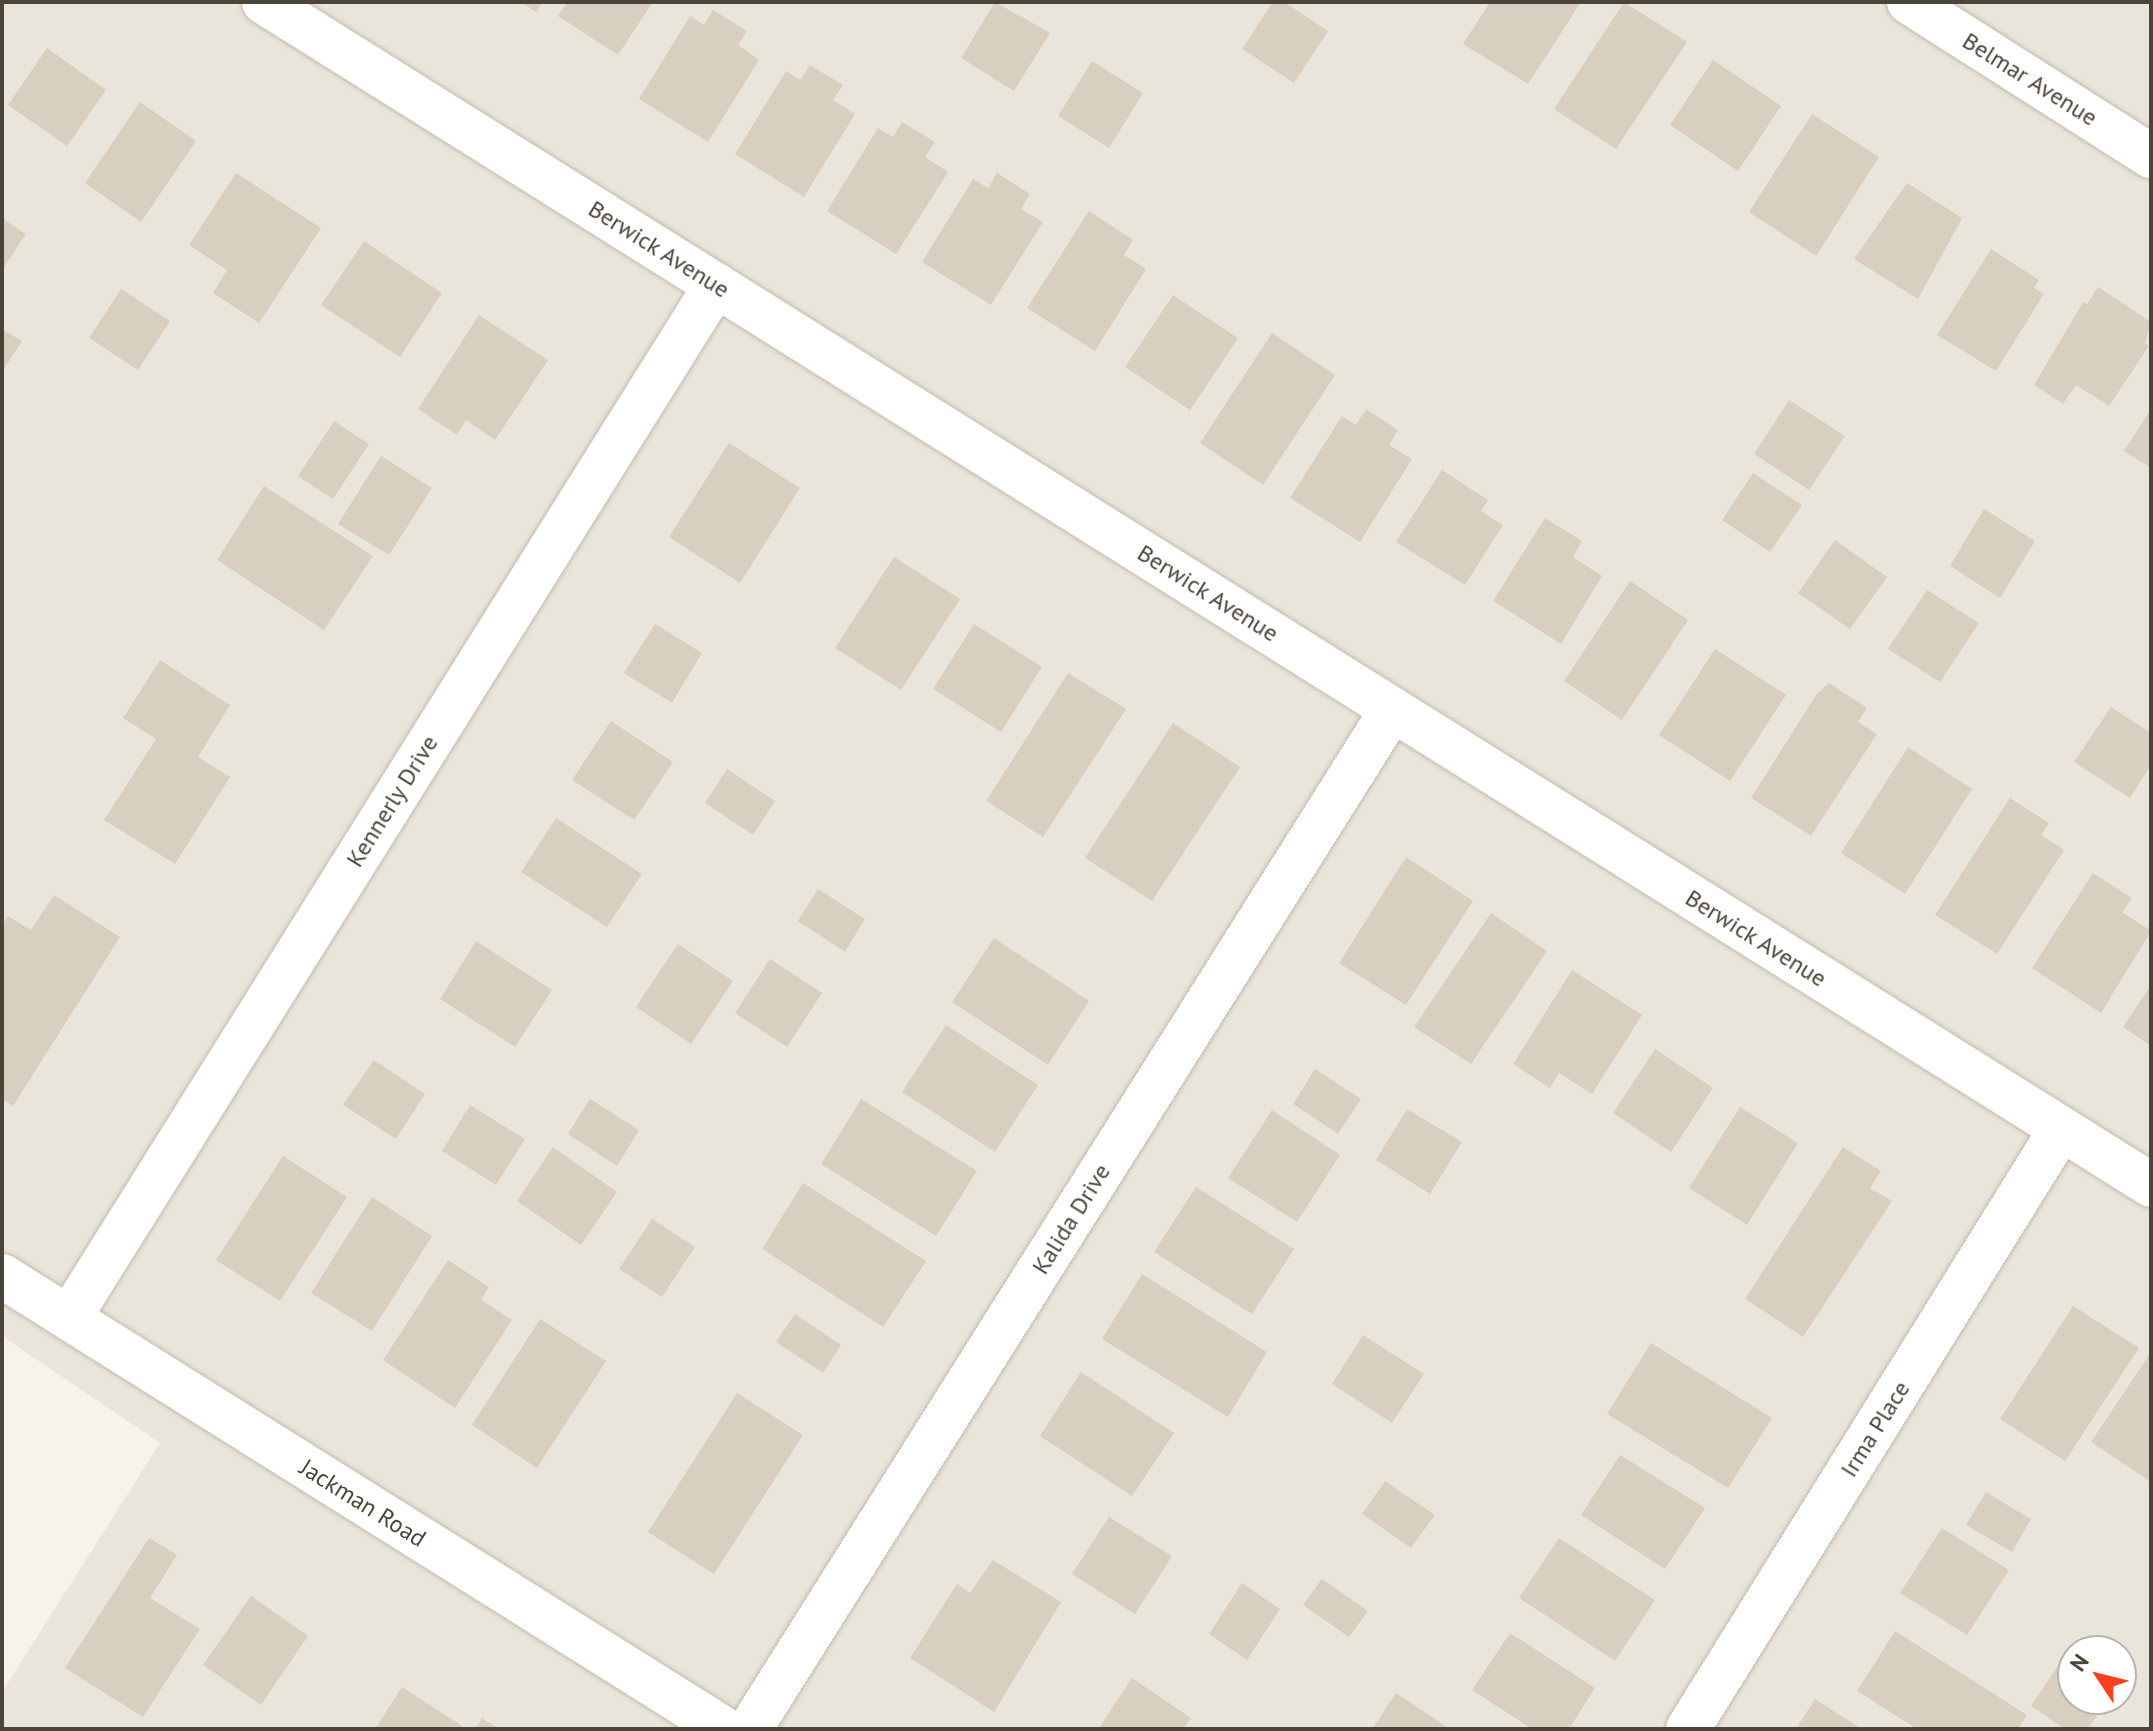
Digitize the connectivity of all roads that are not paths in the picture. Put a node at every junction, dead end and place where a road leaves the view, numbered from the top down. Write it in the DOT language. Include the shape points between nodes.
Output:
graph roads {
  1 [pos="264,2"];
  2 [pos="1909,2"];
  3 [pos="2151,156"];
  4 [pos="716,285"];
  5 [pos="1392,710"];
  6 [pos="2061,1129"];
  7 [pos="2151,1185"];
  8 [pos="2,1276"];
  9 [pos="69,1318"];
  10 [pos="724,1729"];
  11 [pos="750,1729"];
  12 [pos="1688,1729"];
  1 -- 4 [label="street, Berwick Avenue"];
  2 -- 3 [label="street, Belmar Avenue"];
  4 -- 5 [label="street, Berwick Avenue"];
  4 -- 9 [label="street, Kennerly Drive"];
  5 -- 6 [label="street, Berwick Avenue"];
  5 -- 11 [label="street, Kalida Drive"];
  6 -- 7 [label="street, Berwick Avenue"];
  6 -- 12 [label="street, Irma Place"];
  8 -- 9 [label="street, Jackman Road"];
  9 -- 10 [label="street, Jackman Road"];
}
